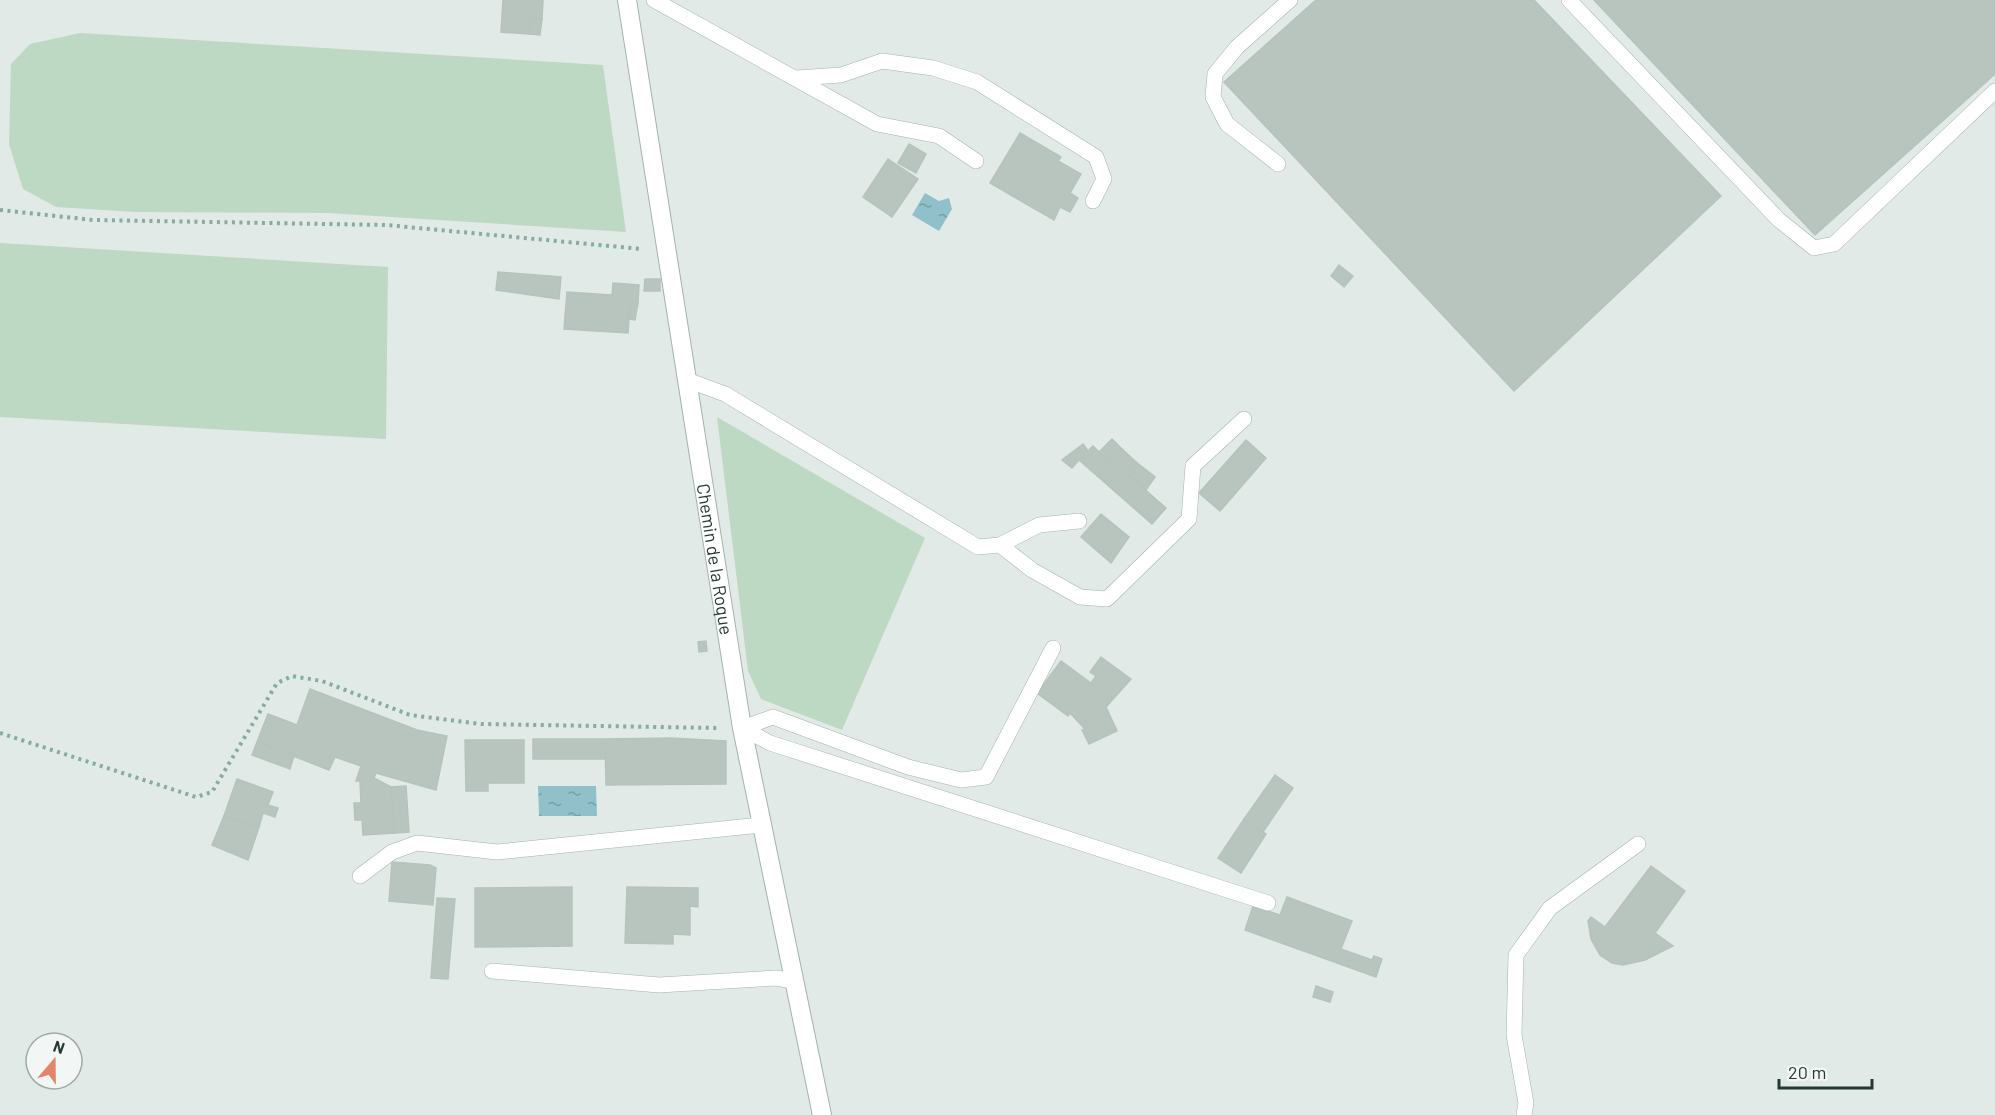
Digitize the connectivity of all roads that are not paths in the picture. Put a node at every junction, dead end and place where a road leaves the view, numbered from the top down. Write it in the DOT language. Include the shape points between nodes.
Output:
graph roads {
  1 [pos="627,0"];
  2 [pos="654,0"];
  3 [pos="1290,0"];
  4 [pos="1569,0"];
  5 [pos="797,78"];
  6 [pos="1995,91"];
  7 [pos="976,161"];
  8 [pos="1278,164"];
  9 [pos="1093,201"];
  10 [pos="687,380"];
  11 [pos="1244,419"];
  12 [pos="1079,521"];
  13 [pos="1000,545"];
  14 [pos="1053,648"];
  15 [pos="742,728"];
  16 [pos="761,825"];
  17 [pos="1638,844"];
  18 [pos="360,876"];
  19 [pos="1268,903"];
  20 [pos="492,971"];
  21 [pos="793,981"];
  22 [pos="822,1115"];
  23 [pos="1524,1115"];
  1 -- 10 [label="street, Chemin de la Roque"];
  2 -- 5 [label="lane"];
  3 -- 8 [label="lane" via="1237,47 1215,74 1213,97 1227,124"];
  4 -- 6 [label="lane" via="1779,220 1814,248 1834,244"];
  5 -- 7 [label="lane" via="876,124 939,136"];
  5 -- 9 [label="lane" via="841,75 882,62 933,68 977,82 1096,157 1104,179"];
  10 -- 13 [label="lane" via="725,394 978,547"];
  10 -- 15 [label="street, Chemin de la Roque"];
  11 -- 13 [label="lane" via="1193,466 1189,519 1107,599 1080,597 1032,570"];
  12 -- 13 [label="lane" via="1039,525"];
  14 -- 15 [label="lane" via="986,777 961,780 908,767 773,717"];
  15 -- 16 [label="street, Chemin de la Roque"];
  15 -- 19 [label="lane" via="770,743"];
  16 -- 18 [label="lane" via="497,852 417,843 392,852"];
  16 -- 21 [label="street, Chemin de la Roque"];
  17 -- 23 [label="lane" via="1550,908 1516,955 1514,1035 1526,1103"];
  20 -- 21 [label="lane" via="659,986 776,978"];
  21 -- 22 [label="street, Chemin de la Roque"];
}
